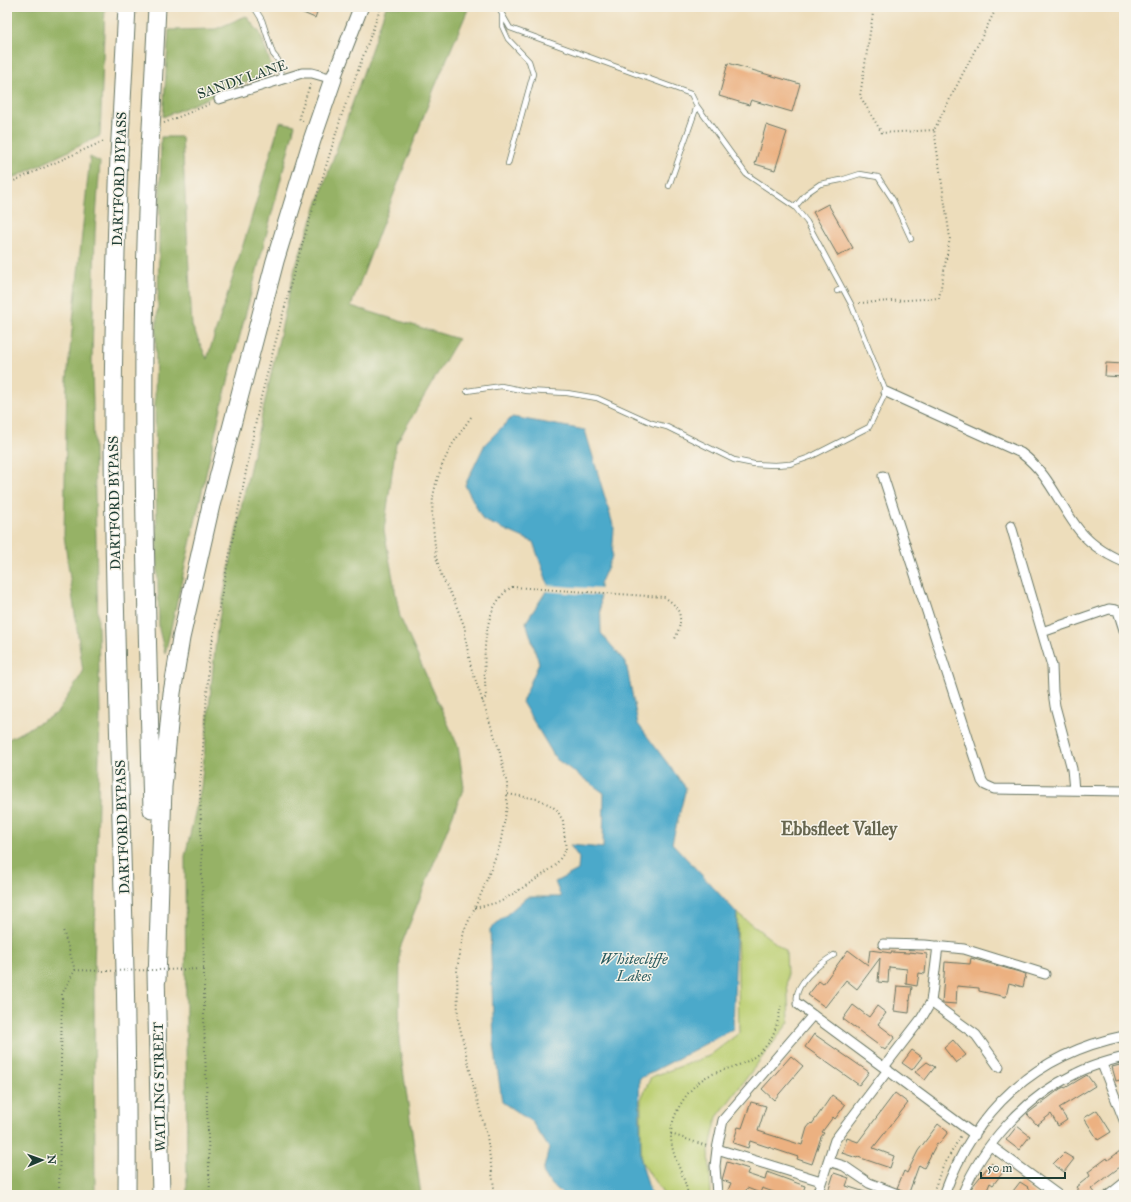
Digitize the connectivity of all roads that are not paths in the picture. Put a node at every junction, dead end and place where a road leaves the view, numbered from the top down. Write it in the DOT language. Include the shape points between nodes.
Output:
graph roads {
  1 [pos="127,7"];
  2 [pos="157,7"];
  3 [pos="254,7"];
  4 [pos="361,7"];
  5 [pos="498,7"];
  6 [pos="502,14"];
  7 [pos="334,79"];
  8 [pos="282,80"];
  9 [pos="220,99"];
  10 [pos="697,106"];
  11 [pos="508,164"];
  12 [pos="669,186"];
  13 [pos="795,207"];
  14 [pos="911,239"];
  15 [pos="842,288"];
  16 [pos="837,291"];
  17 [pos="467,391"];
  18 [pos="886,392"];
  19 [pos="883,476"];
  20 [pos="1011,526"];
  21 [pos="1124,562"];
  22 [pos="1124,630"];
  23 [pos="1042,632"];
  24 [pos="1074,790"];
  25 [pos="1124,791"];
  26 [pos="883,944"];
  27 [pos="938,946"];
  28 [pos="834,955"];
  29 [pos="156,973"];
  30 [pos="1044,974"];
  31 [pos="931,1002"];
  32 [pos="798,1004"];
  33 [pos="813,1015"];
  34 [pos="1124,1036"];
  35 [pos="1124,1057"];
  36 [pos="1102,1064"];
  37 [pos="999,1067"];
  38 [pos="886,1069"];
  39 [pos="1124,1120"];
  40 [pos="975,1135"];
  41 [pos="990,1146"];
  42 [pos="717,1149"];
  43 [pos="828,1161"];
  44 [pos="821,1181"];
  45 [pos="1124,1183"];
  46 [pos="128,1195"];
  47 [pos="161,1195"];
  48 [pos="717,1195"];
  49 [pos="817,1195"];
  50 [pos="900,1195"];
  51 [pos="944,1195"];
  52 [pos="962,1195"];
  53 [pos="1058,1195"];
  54 [pos="1109,1195"];
  1 -- 46 [label="highway, DARTFORD BYPASS, bridge" via="116,236 113,426"];
  2 -- 29 [label="highway, DARTFORD BYPASS, bridge" via="146,221 144,440"];
  3 -- 8 [label="lane" via="262,20 277,59"];
  4 -- 7 [label="main road"];
  5 -- 6 [label="lane"];
  6 -- 10 [label="lane" via="510,28 691,94"];
  6 -- 11 [label="lane" via="504,32 529,61 533,74"];
  7 -- 8 [label="street, SANDY LANE" via="309,72"];
  7 -- 29 [label="highway" via="312,140 275,261 211,505 181,638 172,693 163,787"];
  8 -- 9 [label="street, SANDY LANE"];
  10 -- 12 [label="lane"];
  10 -- 13 [label="lane" via="746,174"];
  13 -- 14 [label="lane" via="806,193 820,184 860,174 878,177 893,200"];
  13 -- 15 [label="lane" via="807,222"];
  15 -- 16 [label="lane"];
  15 -- 18 [label="lane"];
  17 -- 18 [label="lane" via="501,386 593,397 667,427 734,460 775,466 810,457 869,427"];
  18 -- 21 [label="street" via="1021,453 1047,478 1076,527 1086,538 1108,555"];
  19 -- 24 [label="street" via="982,781 994,789"];
  20 -- 23 [label="street"];
  22 -- 23 [label="street" via="1118,612 1109,609"];
  23 -- 24 [label="street" via="1052,666 1054,701 1072,769"];
  24 -- 25 [label="street"];
  26 -- 27 [label="street"];
  27 -- 30 [label="street" via="964,949"];
  27 -- 31 [label="street"];
  28 -- 32 [label="lane" via="818,965 807,977 800,987"];
  29 -- 47 [label="highway, WATLING STREET"];
  31 -- 37 [label="street" via="976,1035"];
  31 -- 38 [label="street"];
  32 -- 33 [label="street"];
  33 -- 38 [label="street"];
  33 -- 42 [label="street" via="723,1120"];
  34 -- 40 [label="street" via="1087,1045 1032,1074 996,1105"];
  35 -- 36 [label="street"];
  36 -- 39 [label="street"];
  36 -- 41 [label="street" via="1076,1073 1040,1096 1016,1115"];
  38 -- 40 [label="street"];
  38 -- 43 [label="street" via="835,1140"];
  40 -- 51 [label="street" via="951,1176"];
  41 -- 52 [label="street" via="973,1171"];
  41 -- 53 [label="street"];
  42 -- 44 [label="street"];
  42 -- 48 [label="street"];
  43 -- 44 [label="street"];
  43 -- 50 [label="street" via="844,1166 869,1183"];
  44 -- 49 [label="street"];
  45 -- 54 [label="street"];
}
